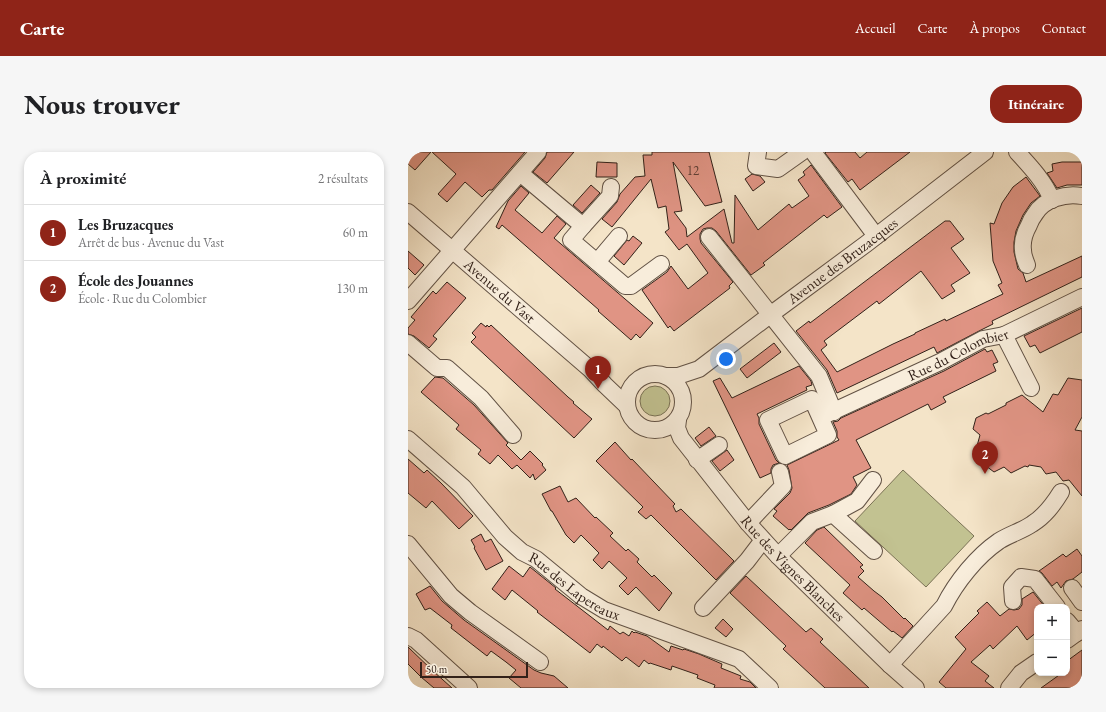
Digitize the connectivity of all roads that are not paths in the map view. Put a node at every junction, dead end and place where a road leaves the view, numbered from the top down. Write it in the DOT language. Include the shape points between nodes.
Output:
graph roads {
  1 [pos="538,152"];
  2 [pos="758,152"];
  3 [pos="802,152"];
  4 [pos="813,152"];
  5 [pos="985,152"];
  6 [pos="1017,152"];
  7 [pos="520,173"];
  8 [pos="611,187"];
  9 [pos="1082,196"];
  10 [pos="1052,200"];
  11 [pos="408,212"];
  12 [pos="583,226"];
  13 [pos="619,236"];
  14 [pos="876,236"];
  15 [pos="710,237"];
  16 [pos="452,251"];
  17 [pos="597,262"];
  18 [pos="661,264"];
  19 [pos="1027,265"];
  20 [pos="1082,297"];
  21 [pos="408,301"];
  22 [pos="770,315"];
  23 [pos="1004,335"];
  24 [pos="408,343"];
  25 [pos="699,369"];
  26 [pos="591,370"];
  27 [pos="666,376"];
  28 [pos="636,381"];
  29 [pos="1031,388"];
  30 [pos="683,397"];
  31 [pos="627,406"];
  32 [pos="672,424"];
  33 [pos="513,435"];
  34 [pos="408,439"];
  35 [pos="719,445"];
  36 [pos="697,460"];
  37 [pos="780,472"];
  38 [pos="873,480"];
  39 [pos="1061,492"];
  40 [pos="833,514"];
  41 [pos="748,523"];
  42 [pos="763,540"];
  43 [pos="408,544"];
  44 [pos="874,551"];
  45 [pos="778,556"];
  46 [pos="1072,588"];
  47 [pos="1013,601"];
  48 [pos="1082,602"];
  49 [pos="1054,604"];
  50 [pos="703,608"];
  51 [pos="408,636"];
  52 [pos="540,662"];
  53 [pos="890,664"];
  54 [pos="1034,664"];
  55 [pos="469,688"];
  56 [pos="770,688"];
  57 [pos="916,688"];
  58 [pos="1009,688"];
  1 -- 7 [label="street"];
  2 -- 3 [label="street" via="756,166 778,169"];
  4 -- 14 [label="street"];
  5 -- 14 [label="street, Avenue des Bruzacques"];
  6 -- 10 [label="street" via="1032,169"];
  7 -- 12 [label="street"];
  7 -- 16 [label="street"];
  8 -- 12 [label="street" via="610,196"];
  9 -- 10 [label="street" via="1064,196"];
  10 -- 19 [label="street" via="1035,213 1027,229 1023,250"];
  11 -- 16 [label="street, Avenue du Vast"];
  12 -- 17 [label="street" via="571,240"];
  13 -- 17 [label="street"];
  14 -- 22 [label="street, Avenue des Bruzacques"];
  15 -- 22 [label="street, Rue du Colombier"];
  16 -- 21 [label="street"];
  16 -- 26 [label="street, Avenue du Vast"];
  17 -- 18 [label="street" via="625,286 630,286"];
  20 -- 23 [label="street, Rue du Colombier"];
  22 -- 23 [label="street, Rue du Colombier" via="819,376 827,415 983,339"];
  22 -- 25 [label="street, Avenue des Bruzacques"];
  23 -- 29 [label="street"];
  24 -- 33 [label="street" via="437,368 447,368 481,398"];
  25 -- 27 [label="street, Avenue des Bruzacques" via="678,376"];
  25 -- 30 [label="street, Avenue des Bruzacques"];
  26 -- 28 [label="street, Avenue du Vast" via="612,380"];
  26 -- 31 [label="street, Avenue du Vast"];
  27 -- 28 [label="street" via="652,374"];
  27 -- 30 [label="street" via="676,383"];
  28 -- 31 [label="street" via="628,393"];
  30 -- 32 [label="street" via="681,414"];
  31 -- 32 [label="street" via="632,418 642,427 661,430"];
  32 -- 36 [label="street, Rue des Vignes Blanches"];
  34 -- 56 [label="street, Rue des Lapereaux" via="462,487 505,537 581,596 604,610 739,659"];
  35 -- 36 [label="street"];
  36 -- 41 [label="street, Rue des Vignes Blanches"];
  37 -- 41 [label="street" via="783,486"];
  38 -- 40 [label="street" via="857,501"];
  39 -- 53 [label="street" via="1052,507 1033,524 1001,540 988,550 959,580 944,606"];
  40 -- 44 [label="street"];
  40 -- 45 [label="street" via="812,522"];
  41 -- 42 [label="street, Rue des Vignes Blanches"];
  42 -- 45 [label="street, Rue des Vignes Blanches"];
  42 -- 50 [label="street" via="748,561"];
  43 -- 52 [label="street" via="451,596"];
  45 -- 53 [label="street, Rue des Vignes Blanches"];
  46 -- 48 [label="street"];
  47 -- 49 [label="street" via="1012,587 1021,577 1035,579"];
  51 -- 55 [label="street" via="416,640"];
  53 -- 57 [label="street, Rue des Vignes Blanches"];
  54 -- 58 [label="street" via="1021,673"];
}
